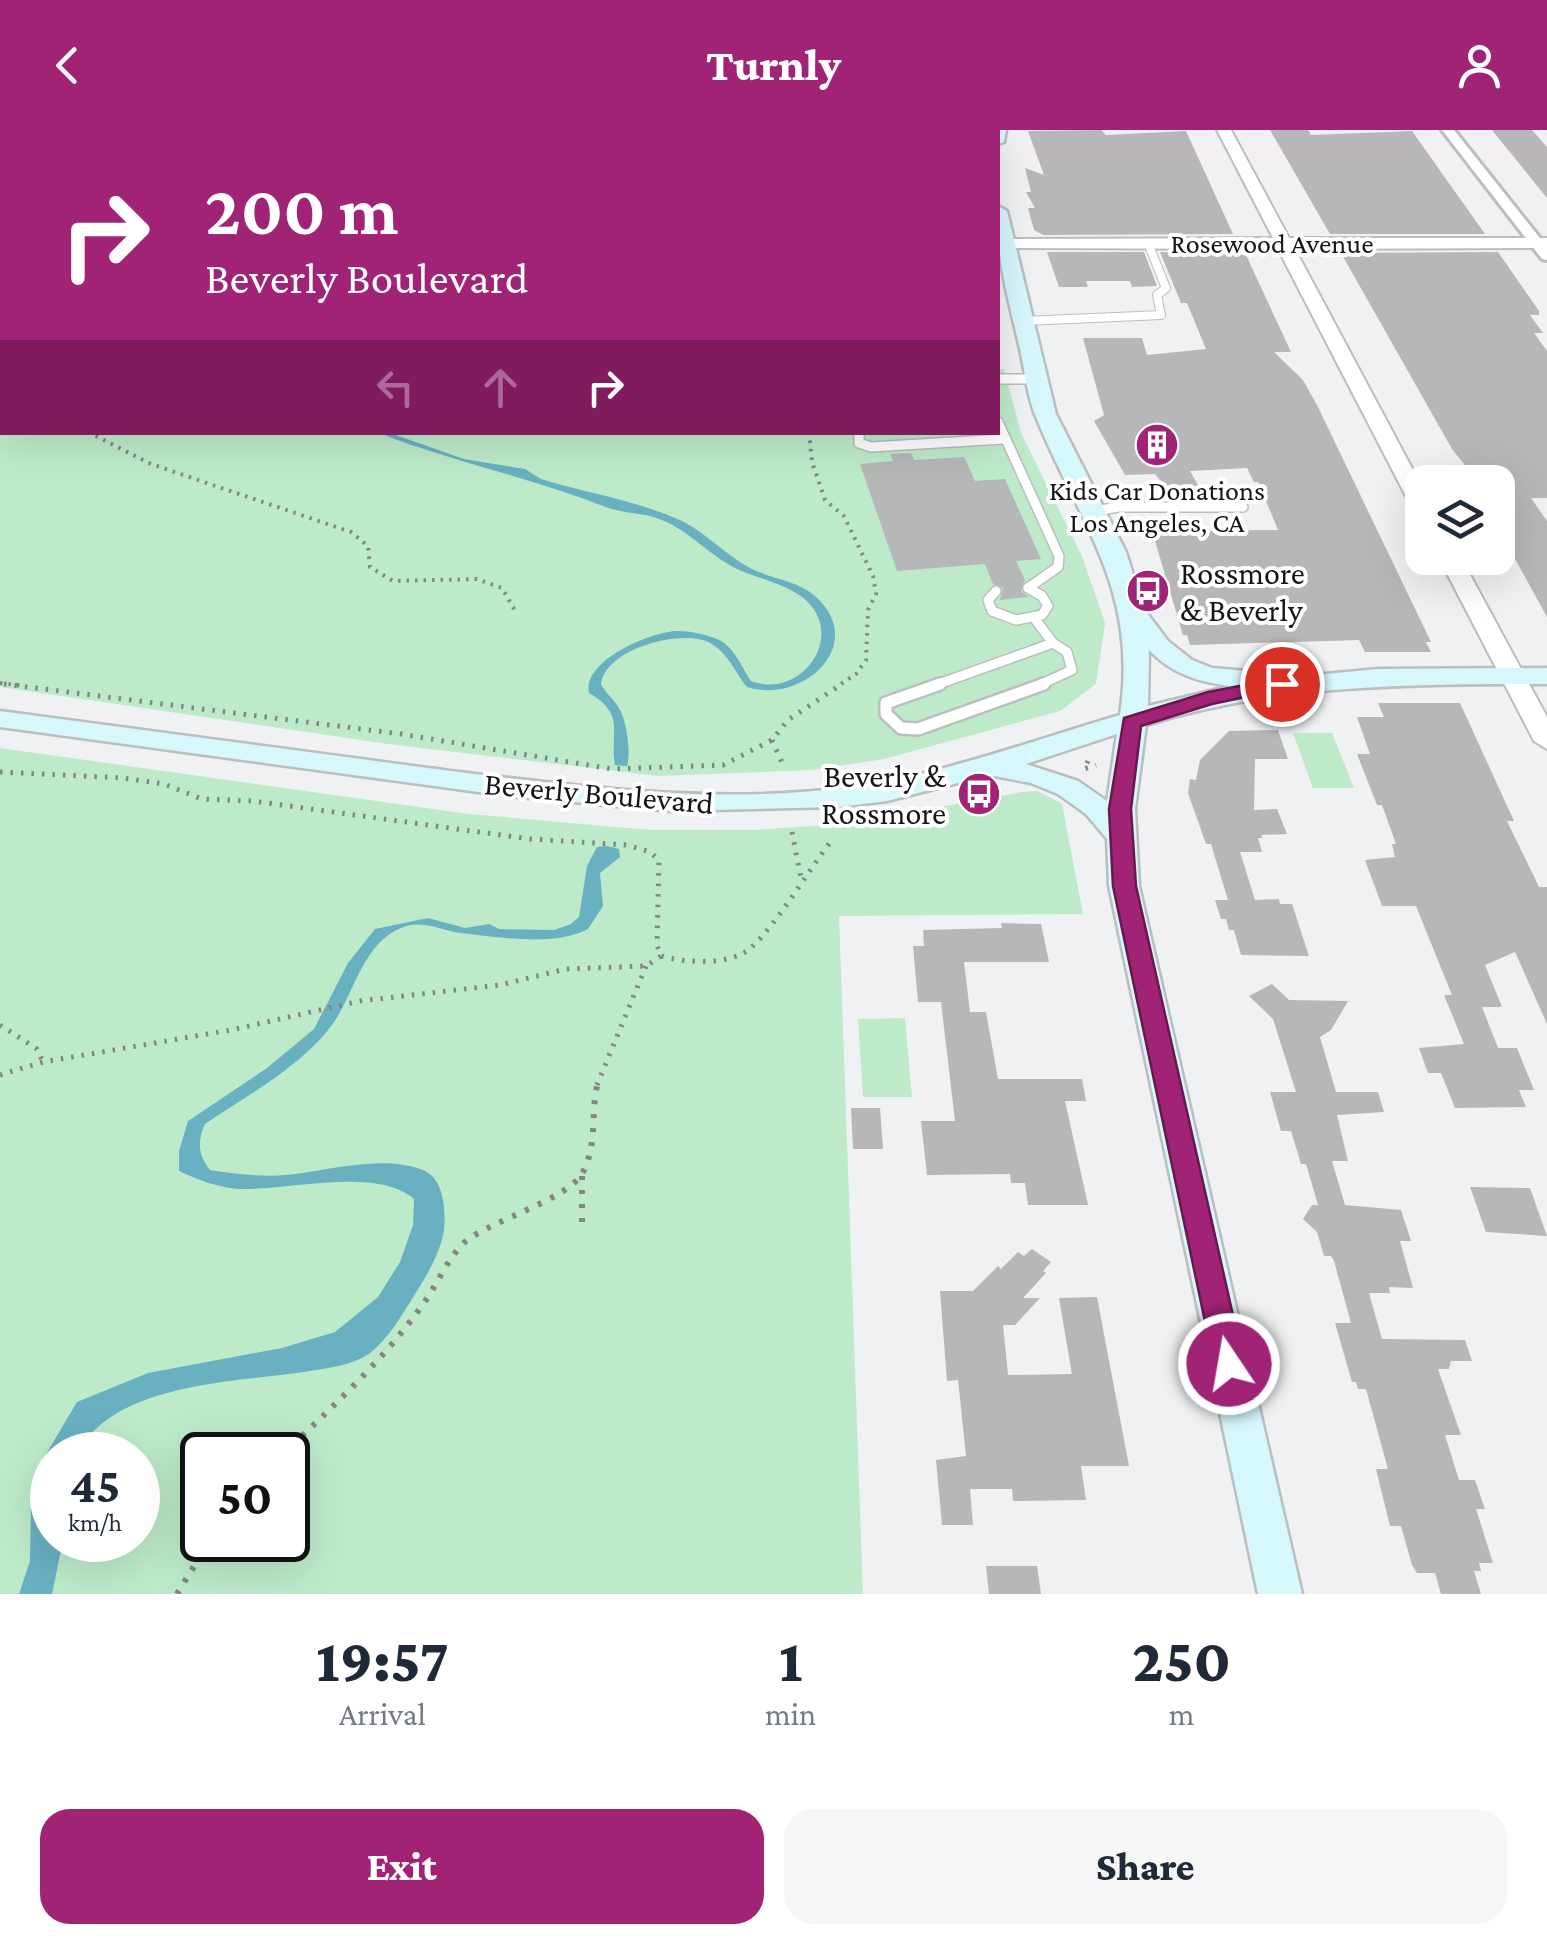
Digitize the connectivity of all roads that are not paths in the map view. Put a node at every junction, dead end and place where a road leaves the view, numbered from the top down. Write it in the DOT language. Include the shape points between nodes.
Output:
graph roads {
  1 [pos="1224,130"];
  2 [pos="1448,130"];
  3 [pos="1000,244"];
  4 [pos="1148,244"];
  5 [pos="1285,244"];
  6 [pos="1544,247"];
  7 [pos="1024,321"];
  8 [pos="1000,379"];
  9 [pos="1036,379"];
  10 [pos="1000,429"];
  11 [pos="858,435"];
  12 [pos="912,435"];
  13 [pos="964,436"];
  14 [pos="1003,439"];
  15 [pos="913,444"];
  16 [pos="1405,473"];
  17 [pos="1243,508"];
  18 [pos="1094,510"];
  19 [pos="1459,575"];
  20 [pos="996,591"];
  21 [pos="1128,595"];
  22 [pos="1035,618"];
  23 [pos="1053,643"];
  24 [pos="1373,676"];
  25 [pos="1512,676"];
  26 [pos="1547,676"];
  27 [pos="0,719"];
  28 [pos="1131,722"];
  29 [pos="1547,742"];
  30 [pos="991,768"];
  31 [pos="1120,836"];
  32 [pos="1280,1594"];
  1 -- 5 [label="street"];
  2 -- 6 [label="street"];
  3 -- 4 [label="street, Rosewood Avenue"];
  3 -- 7 [label="main road"];
  4 -- 5 [label="street, Rosewood Avenue"];
  4 -- 7 [label="lane" via="1166,288 1156,295 1161,315"];
  5 -- 6 [label="street, Rosewood Avenue"];
  5 -- 16 [label="street"];
  7 -- 9 [label="main road"];
  8 -- 9 [label="lane"];
  9 -- 18 [label="main road" via="1052,433"];
  10 -- 14 [label="lane"];
  11 -- 15 [label="lane" via="859,443 871,446"];
  12 -- 15 [label="lane"];
  13 -- 14 [label="lane"];
  13 -- 15 [label="lane"];
  14 -- 22 [label="lane" via="1059,556 1058,567 1028,588 1048,606"];
  17 -- 18 [label="lane"];
  18 -- 21 [label="main road"];
  19 -- 25 [label="street"];
  20 -- 22 [label="lane" via="988,600 998,616"];
  21 -- 24 [label="main road" via="1160,651 1194,671 1240,678"];
  21 -- 28 [label="main road" via="1138,659"];
  22 -- 23 [label="lane"];
  23 -- 23 [label="lane" via="886,703 886,714 901,728 918,728 1062,677 1072,670 1067,652"];
  24 -- 25 [label="main road, Beverly Boulevard"];
  24 -- 28 [label="main road, Beverly Boulevard" via="1244,690"];
  25 -- 26 [label="main road, Beverly Boulevard"];
  25 -- 29 [label="street"];
  27 -- 30 [label="main road, Beverly Boulevard" via="642,803 844,798"];
  28 -- 30 [label="main road, Beverly Boulevard"];
  28 -- 31 [label="main road"];
  30 -- 31 [label="main road" via="1045,776 1069,787 1090,800"];
  31 -- 32 [label="main road" via="1124,886"];
}
